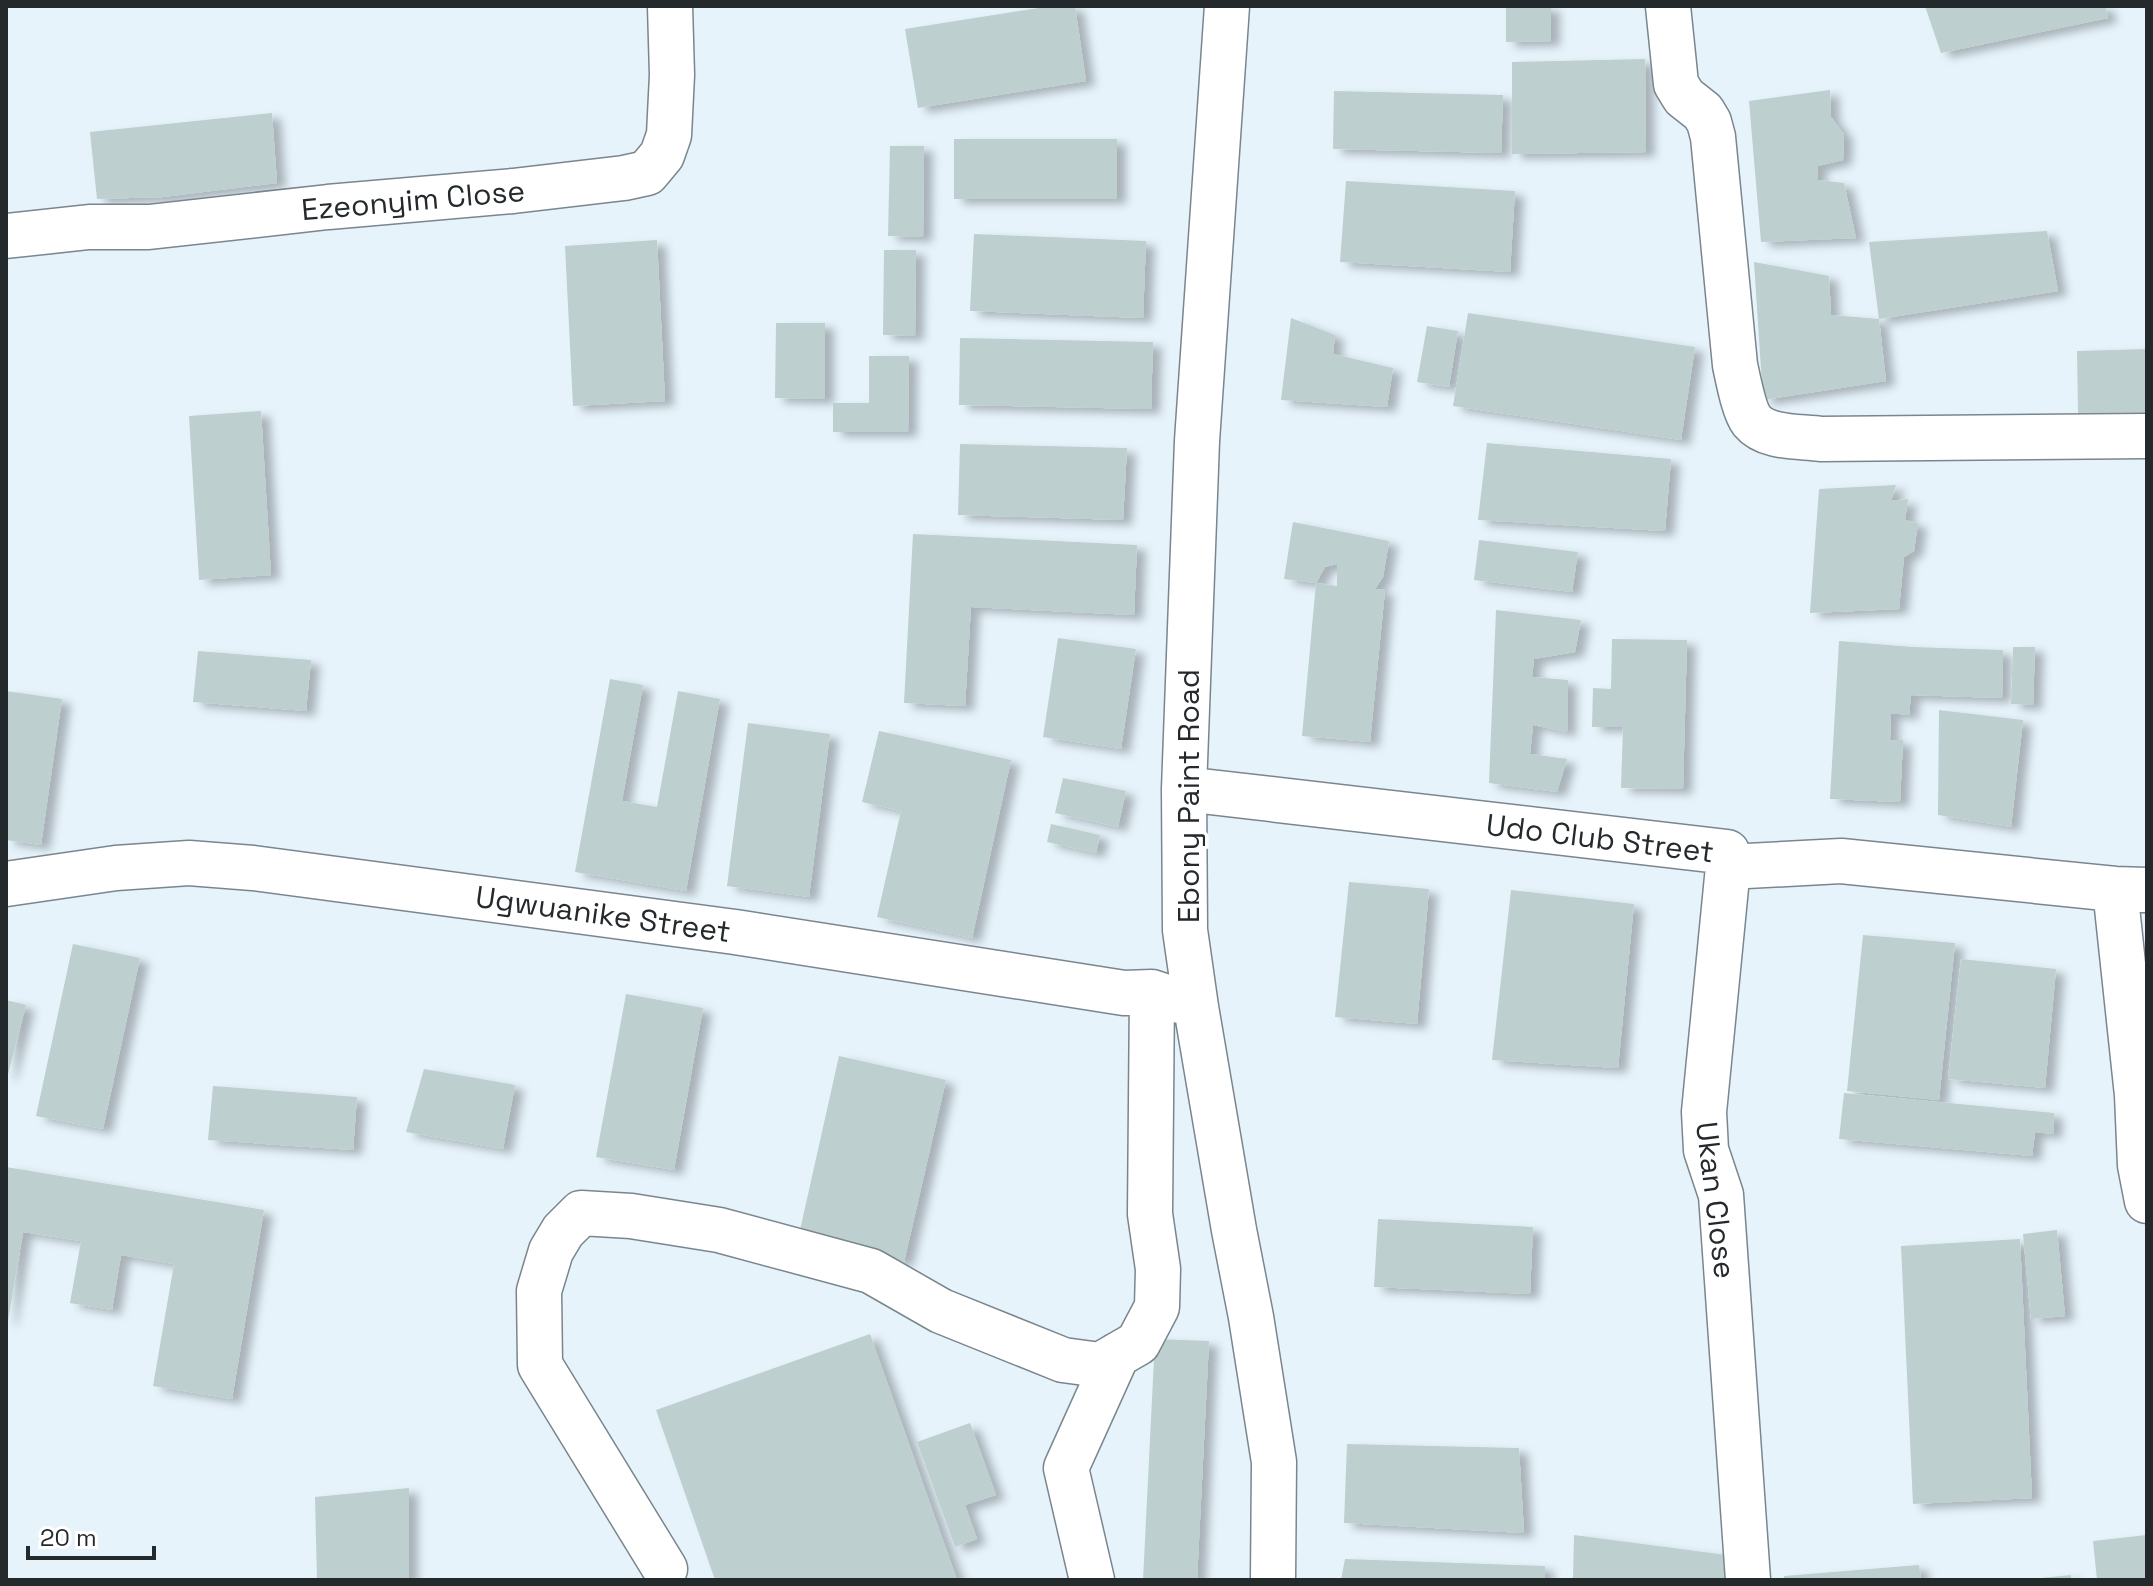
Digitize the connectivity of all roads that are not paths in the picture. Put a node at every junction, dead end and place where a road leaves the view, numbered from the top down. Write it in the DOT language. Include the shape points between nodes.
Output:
graph roads {
  1 [pos="670,6"];
  2 [pos="1227,6"];
  3 [pos="1668,6"];
  4 [pos="6,236"];
  5 [pos="2147,436"];
  6 [pos="1184,789"];
  7 [pos="1728,867"];
  8 [pos="6,884"];
  9 [pos="2131,889"];
  10 [pos="1152,992"];
  11 [pos="1196,1007"];
  12 [pos="2147,1201"];
  13 [pos="1117,1355"];
  14 [pos="665,1569"];
  15 [pos="1092,1580"];
  16 [pos="1273,1580"];
  17 [pos="1748,1580"];
  1 -- 4 [label="street, Ezeonyim Close" via="669,135 647,173 149,227"];
  2 -- 6 [label="street, Ebony Paint Road" via="1197,441"];
  3 -- 5 [label="street" via="1676,84 1703,112 1713,137 1735,365 1752,421 1774,434 1821,439"];
  6 -- 7 [label="street, Udo Club Street" via="1727,852"];
  6 -- 11 [label="street, Ebony Paint Road" via="1185,930"];
  7 -- 9 [label="street, Udo Club Street" via="1841,861"];
  7 -- 17 [label="street, Ukan Close" via="1704,1112 1706,1150 1721,1195"];
  8 -- 10 [label="street, Ugwuanike Street" via="189,863 253,868 735,932 1124,993"];
  9 -- 12 [label="street" via="2140,1165"];
  10 -- 11 [label="street, Ugwuanike Street"];
  10 -- 13 [label="street" via="1150,1214 1157,1307 1138,1343"];
  11 -- 16 [label="street, Ebony Paint Road" via="1274,1462"];
  13 -- 14 [label="street" via="1100,1365 1063,1360 941,1311 871,1271 719,1230 581,1213 551,1251 539,1291 540,1365"];
  13 -- 15 [label="street" via="1066,1468"];
}
